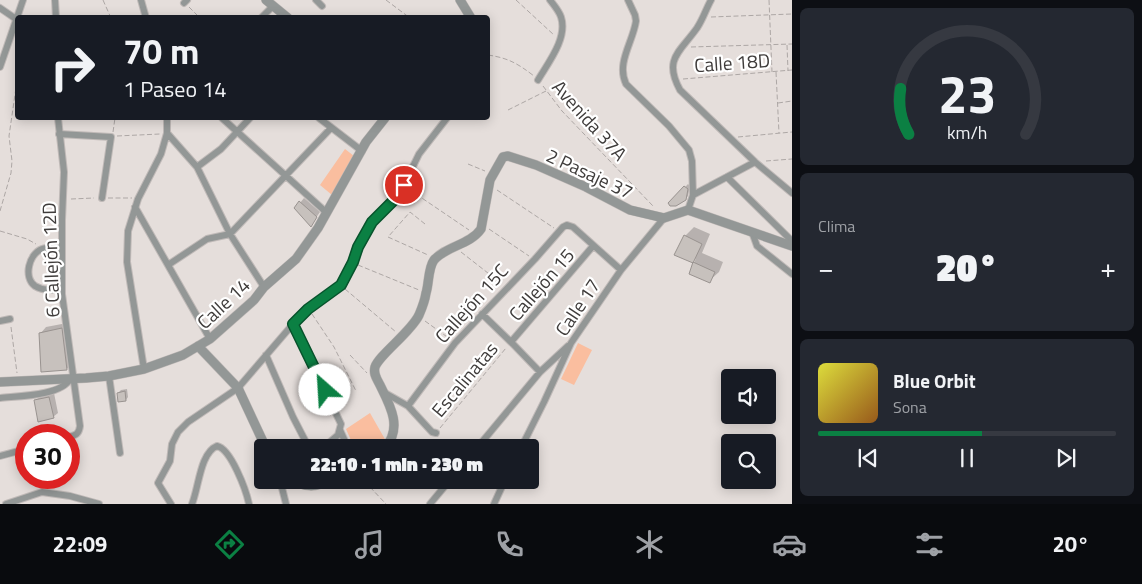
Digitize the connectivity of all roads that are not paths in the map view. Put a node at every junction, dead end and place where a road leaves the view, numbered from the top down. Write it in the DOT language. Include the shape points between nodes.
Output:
graph roads {
  1 [pos="23,0"];
  2 [pos="55,0"];
  3 [pos="141,0"];
  4 [pos="316,0"];
  5 [pos="460,0"];
  6 [pos="550,0"];
  7 [pos="628,0"];
  8 [pos="711,0"];
  9 [pos="269,3"];
  10 [pos="322,6"];
  11 [pos="0,8"];
  12 [pos="17,15"];
  13 [pos="56,15"];
  14 [pos="145,15"];
  15 [pos="263,15"];
  16 [pos="284,15"];
  17 [pos="469,15"];
  18 [pos="15,18"];
  19 [pos="15,22"];
  20 [pos="0,67"];
  21 [pos="538,80"];
  22 [pos="58,120"];
  23 [pos="167,120"];
  24 [pos="224,120"];
  25 [pos="248,120"];
  26 [pos="321,120"];
  27 [pos="383,120"];
  28 [pos="445,120"];
  29 [pos="331,128"];
  30 [pos="237,130"];
  31 [pos="59,134"];
  32 [pos="167,134"];
  33 [pos="362,151"];
  34 [pos="755,162"];
  35 [pos="198,167"];
  36 [pos="286,174"];
  37 [pos="727,177"];
  38 [pos="792,193"];
  39 [pos="693,195"];
  40 [pos="102,198"];
  41 [pos="135,207"];
  42 [pos="688,210"];
  43 [pos="327,213"];
  44 [pos="664,218"];
  45 [pos="752,232"];
  46 [pos="230,234"];
  47 [pos="792,241"];
  48 [pos="593,246"];
  49 [pos="792,246"];
  50 [pos="62,248"];
  51 [pos="436,258"];
  52 [pos="168,265"];
  53 [pos="621,270"];
  54 [pos="792,274"];
  55 [pos="264,287"];
  56 [pos="62,289"];
  57 [pos="482,314"];
  58 [pos="10,319"];
  59 [pos="0,321"];
  60 [pos="293,324"];
  61 [pos="210,340"];
  62 [pos="511,342"];
  63 [pos="571,343"];
  64 [pos="198,346"];
  65 [pos="266,355"];
  66 [pos="144,369"];
  67 [pos="540,372"];
  68 [pos="109,376"];
  69 [pos="72,379"];
  70 [pos="0,382"];
  71 [pos="238,388"];
  72 [pos="384,392"];
  73 [pos="0,398"];
  74 [pos="408,406"];
  75 [pos="80,424"];
  76 [pos="340,430"];
  77 [pos="436,433"];
  78 [pos="262,439"];
  79 [pos="304,439"];
  80 [pos="333,439"];
  81 [pos="344,439"];
  82 [pos="390,439"];
  83 [pos="484,439"];
  84 [pos="526,439"];
  85 [pos="15,452"];
  86 [pos="120,452"];
  87 [pos="0,456"];
  88 [pos="282,489"];
  89 [pos="442,489"];
  90 [pos="501,489"];
  91 [pos="6,504"];
  92 [pos="99,504"];
  93 [pos="171,504"];
  94 [pos="192,504"];
  95 [pos="249,504"];
  96 [pos="286,504"];
  97 [pos="430,504"];
  98 [pos="494,504"];
  1 -- 12 [label="street"];
  2 -- 13 [label="street"];
  3 -- 14 [label="street"];
  4 -- 10 [label="street"];
  5 -- 17 [label="street"];
  6 -- 21 [label="street" via="561,17 563,28"];
  7 -- 39 [label="street" via="636,21 622,76 689,150"];
  8 -- 34 [label="street" via="696,28 680,47 672,70 674,79 680,90"];
  9 -- 15 [label="street"];
  9 -- 16 [label="street"];
  11 -- 18 [label="street"];
  19 -- 20 [label="street"];
  22 -- 31 [label="street, 6 Callejón 12D"];
  23 -- 32 [label="street"];
  24 -- 30 [label="street"];
  25 -- 30 [label="street"];
  26 -- 29 [label="street"];
  27 -- 33 [label="street, Calle 14"];
  28 -- 60 [label="street" via="419,154 399,195 372,222 341,285"];
  29 -- 33 [label="street"];
  29 -- 36 [label="street"];
  30 -- 35 [label="street"];
  30 -- 36 [label="street"];
  31 -- 40 [label="street" via="111,137"];
  31 -- 50 [label="street, 6 Callejón 12D" via="64,172"];
  32 -- 35 [label="street"];
  32 -- 41 [label="street" via="161,154"];
  33 -- 43 [label="street, Calle 14"];
  34 -- 37 [label="street"];
  34 -- 38 [label="street"];
  35 -- 46 [label="street"];
  36 -- 43 [label="street"];
  36 -- 46 [label="street"];
  37 -- 39 [label="street"];
  37 -- 47 [label="street"];
  39 -- 42 [label="street"];
  41 -- 52 [label="street"];
  41 -- 66 [label="street" via="128,231 127,262"];
  42 -- 44 [label="street"];
  42 -- 45 [label="street"];
  43 -- 55 [label="street, Calle 14" via="296,259"];
  44 -- 51 [label="street, 2 Pasaje 37" via="630,210 586,187 508,156 503,157 492,174 482,224 475,235"];
  44 -- 53 [label="street, Calle 17"];
  45 -- 49 [label="street"];
  45 -- 54 [label="street" via="757,246"];
  46 -- 52 [label="street" via="207,239"];
  46 -- 55 [label="street"];
  48 -- 53 [label="street"];
  48 -- 57 [label="street, Callejón 15C" via="567,225"];
  48 -- 62 [label="street, Callejón 15"];
  50 -- 56 [label="street, 6 Callejón 12D"];
  50 -- 56 [label="street" via="43,248 30,262 32,282 36,287"];
  51 -- 72 [label="street, Callejón 15C" via="432,262 418,316 375,368"];
  52 -- 61 [label="street"];
  53 -- 63 [label="street, Calle 17"];
  55 -- 61 [label="street, Calle 14"];
  56 -- 69 [label="street, 6 Callejón 12D"];
  57 -- 62 [label="street"];
  57 -- 74 [label="street, Callejón 15C" via="454,343"];
  58 -- 59 [label="street"];
  60 -- 65 [label="street"];
  60 -- 76 [label="street" via="341,424"];
  61 -- 64 [label="street, Calle 14"];
  62 -- 67 [label="street"];
  63 -- 67 [label="street"];
  63 -- 84 [label="street, Calle 17"];
  64 -- 66 [label="street, Calle 14"];
  64 -- 71 [label="street"];
  65 -- 71 [label="street"];
  65 -- 79 [label="street"];
  66 -- 68 [label="street, Calle 14"];
  67 -- 83 [label="street"];
  68 -- 69 [label="street, Calle 14"];
  68 -- 86 [label="street"];
  69 -- 70 [label="street, Calle 14"];
  69 -- 73 [label="street" via="50,391"];
  69 -- 75 [label="street, 6 Callejón 12D"];
  71 -- 78 [label="street"];
  71 -- 93 [label="street" via="178,432 172,444 170,461 158,480"];
  72 -- 74 [label="street"];
  72 -- 82 [label="street, Callejón 15C" via="393,412 394,434"];
  74 -- 77 [label="street"];
  76 -- 80 [label="street"];
  76 -- 81 [label="street"];
  85 -- 87 [label="street"];
  88 -- 96 [label="street"];
  89 -- 97 [label="street"];
  90 -- 98 [label="street"];
  91 -- 92 [label="street" via="42,492"];
  94 -- 95 [label="street" via="205,458 217,446 223,447 231,458"];
}
